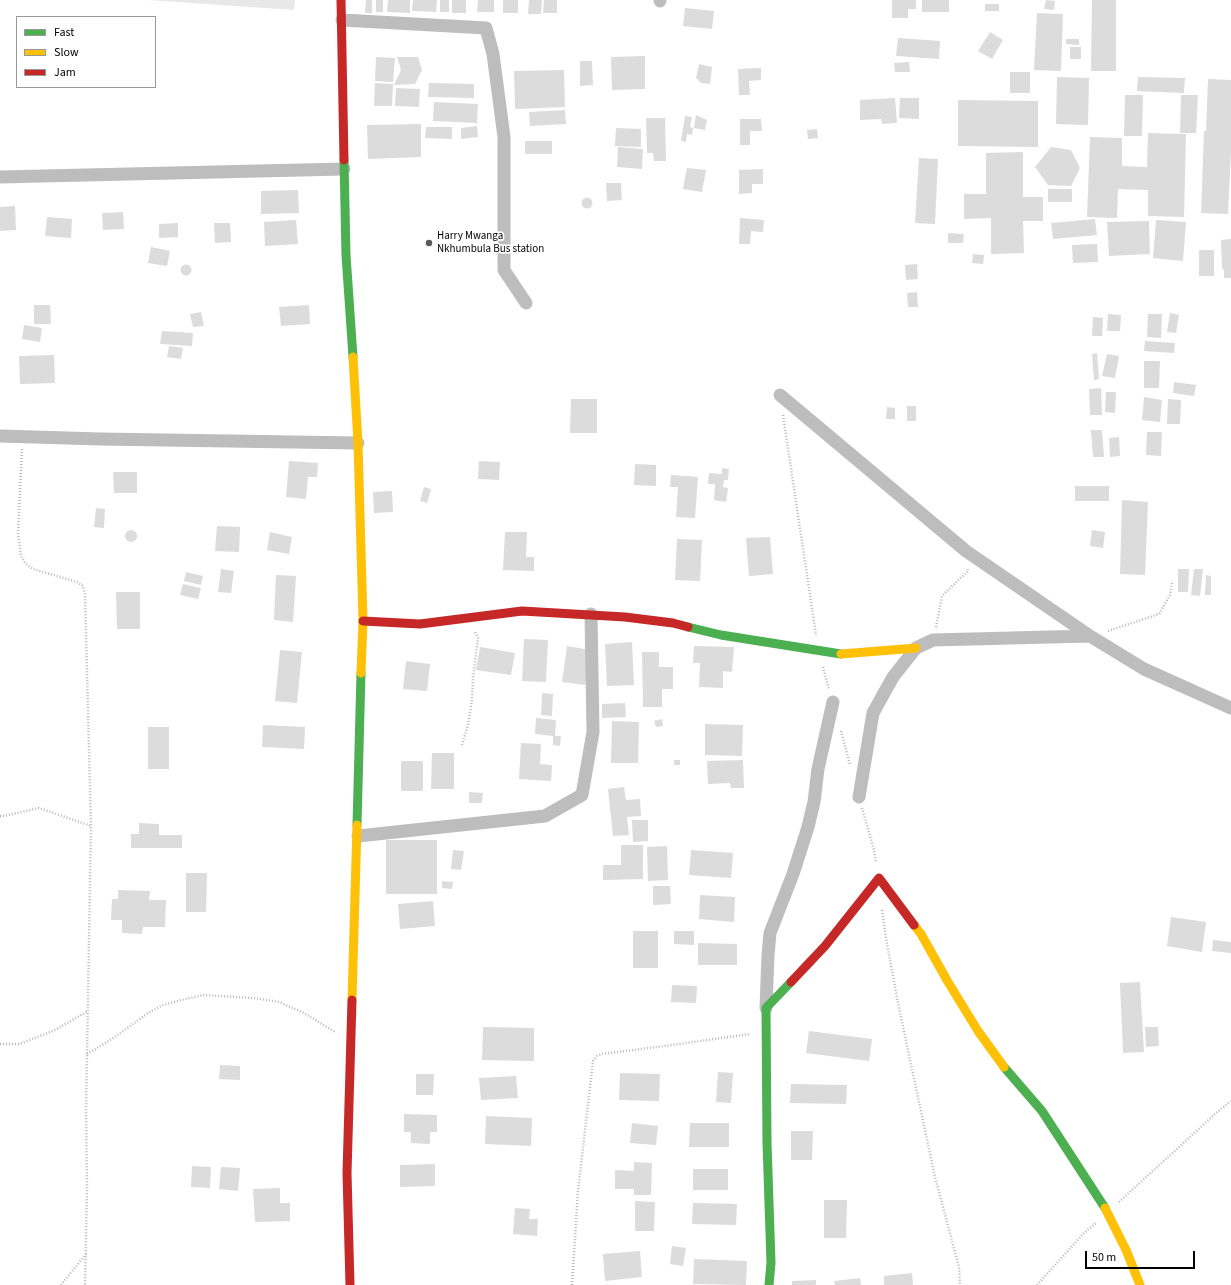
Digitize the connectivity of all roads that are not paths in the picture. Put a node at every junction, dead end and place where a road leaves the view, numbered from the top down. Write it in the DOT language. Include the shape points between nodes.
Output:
graph roads {
  1 [pos="341,0"];
  2 [pos="342,20"];
  3 [pos="344,169"];
  4 [pos="0,177"];
  5 [pos="526,303"];
  6 [pos="780,395"];
  7 [pos="0,436"];
  8 [pos="358,443"];
  9 [pos="591,614"];
  10 [pos="364,621"];
  11 [pos="1090,636"];
  12 [pos="916,648"];
  13 [pos="832,702"];
  14 [pos="1231,708"];
  15 [pos="859,797"];
  16 [pos="358,836"];
  17 [pos="766,1008"];
  18 [pos="350,1285"];
  19 [pos="769,1285"];
  20 [pos="1140,1285"];
  1 -- 2 [label="street"];
  2 -- 3 [label="street"];
  2 -- 5 [label="street" via="486,28 493,54 504,138 504,270"];
  3 -- 4 [label="street"];
  3 -- 8 [label="street" via="346,255"];
  6 -- 11 [label="street" via="966,551"];
  7 -- 8 [label="street"];
  8 -- 10 [label="street"];
  9 -- 10 [label="street" via="522,611 420,624"];
  9 -- 12 [label="street" via="673,624 841,654"];
  9 -- 16 [label="street" via="593,732 582,795 545,816"];
  10 -- 16 [label="street"];
  11 -- 12 [label="street" via="933,640"];
  11 -- 14 [label="street" via="1144,669"];
  12 -- 15 [label="street" via="894,677 873,713"];
  13 -- 17 [label="street" via="808,827 770,933"];
  16 -- 18 [label="street" via="347,1173"];
  17 -- 19 [label="street"];
  17 -- 20 [label="street" via="825,946 879,878 921,934 978,1031 1042,1111 1108,1213"];
}
